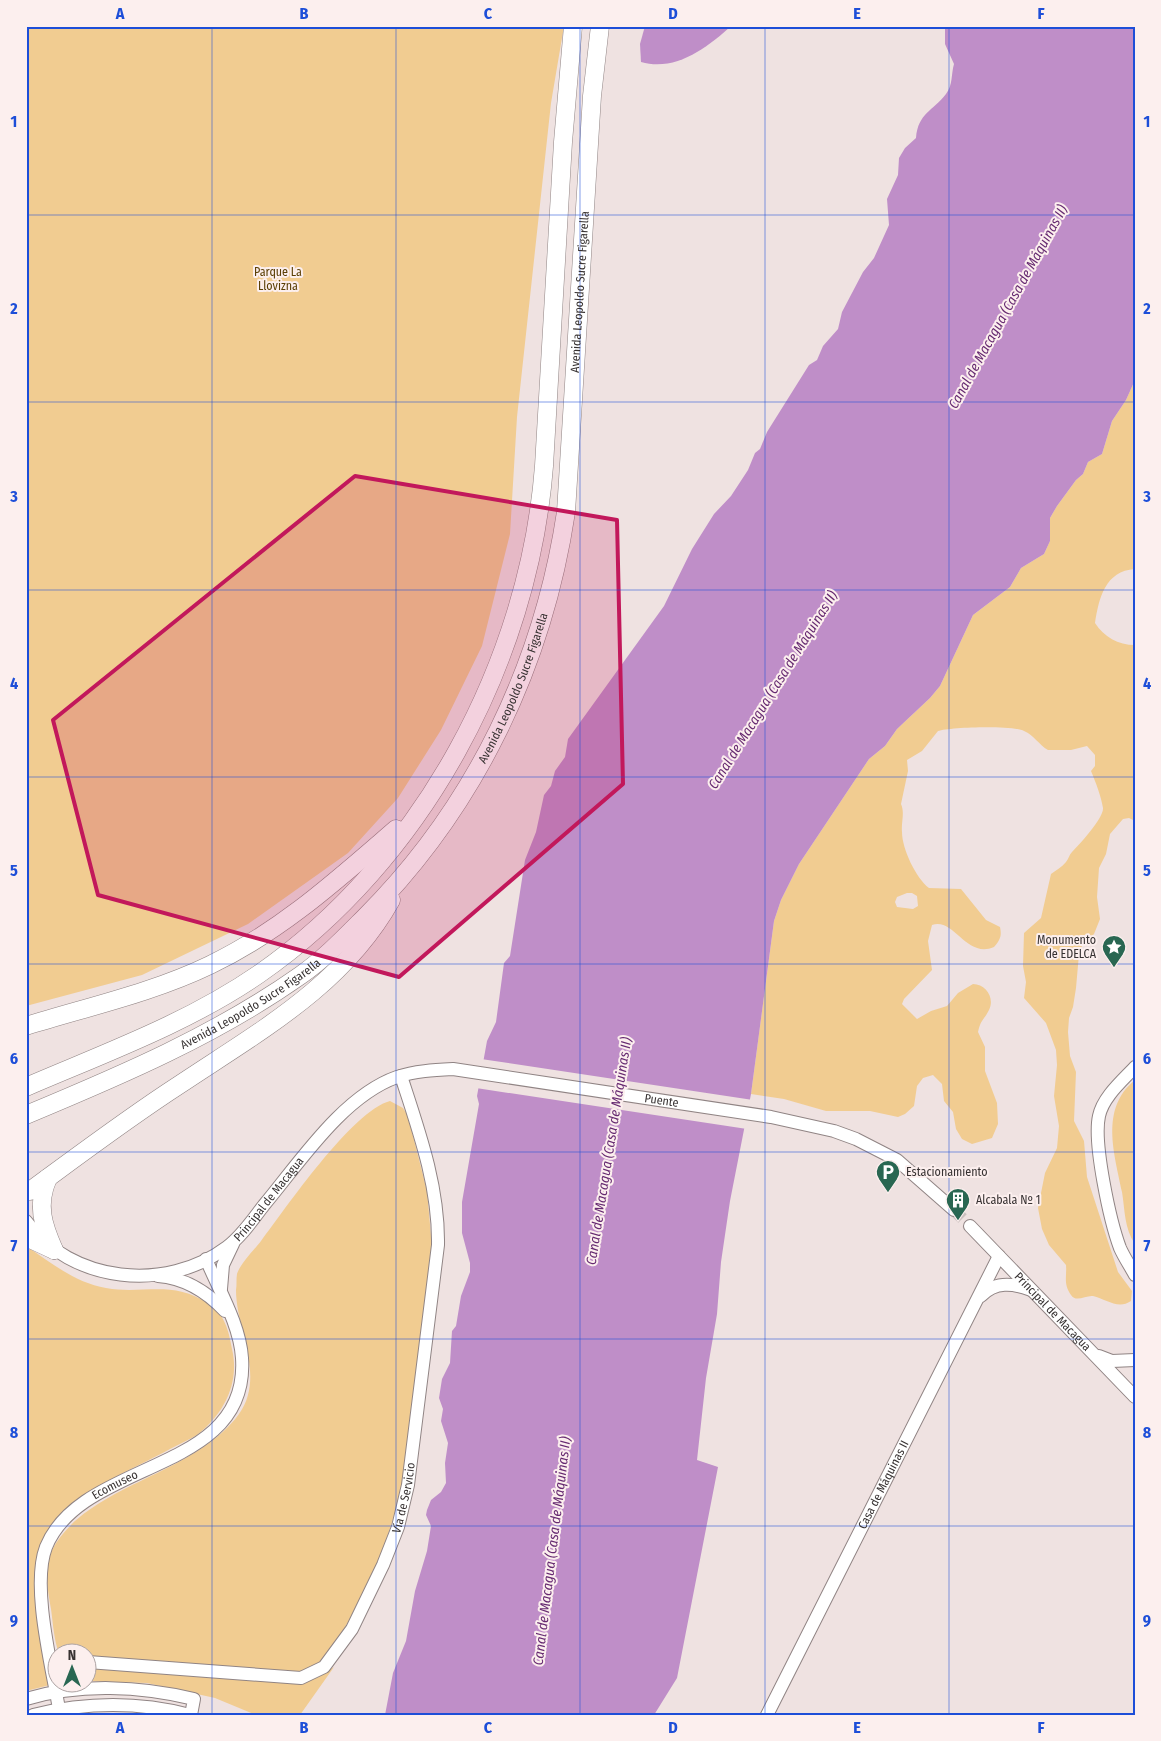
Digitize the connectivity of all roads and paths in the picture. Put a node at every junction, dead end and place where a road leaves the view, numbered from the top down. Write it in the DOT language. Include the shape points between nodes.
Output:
graph roads {
  1 [pos="574,26"];
  2 [pos="600,26"];
  3 [pos="420,810"];
  4 [pos="401,878"];
  5 [pos="26,1026"];
  6 [pos="1135,1067"];
  7 [pos="463,1070"];
  8 [pos="400,1076"];
  9 [pos="26,1087"];
  10 [pos="26,1115"];
  11 [pos="48,1178"];
  12 [pos="26,1191"];
  13 [pos="954,1210"];
  14 [pos="26,1221"];
  15 [pos="970,1226"];
  16 [pos="26,1237"];
  17 [pos="236,1239"];
  18 [pos="54,1250"];
  19 [pos="999,1256"];
  20 [pos="206,1259"];
  21 [pos="144,1275"];
  22 [pos="1135,1275"];
  23 [pos="1036,1292"];
  24 [pos="222,1299"];
  25 [pos="977,1299"];
  26 [pos="229,1314"];
  27 [pos="1094,1354"];
  28 [pos="1135,1360"];
  29 [pos="1135,1397"];
  30 [pos="51,1644"];
  31 [pos="98,1663"];
  32 [pos="98,1689"];
  33 [pos="48,1694"];
  34 [pos="56,1694"];
  35 [pos="26,1699"];
  36 [pos="59,1709"];
  37 [pos="33,1715"];
  38 [pos="190,1715"];
  39 [pos="767,1715"];
  1 -- 3 [label="main road, Avenida Leopoldo Sucre Figarella" via="565,113 544,475 533,550 516,617 497,670 458,750"];
  2 -- 4 [label="main road, Avenida Leopoldo Sucre Figarella" via="592,96 569,478 557,566 533,649 494,741 447,817"];
  3 -- 5 [label="main road" via="316,899 248,945 187,975"];
  3 -- 9 [label="main road, Avenida Leopoldo Sucre Figarella" via="362,884 294,948 258,975 192,1014"];
  4 -- 10 [label="main road, Avenida Leopoldo Sucre Figarella" via="335,947 304,973 248,1011 146,1063"];
  4 -- 11 [label="main road" via="380,920 360,947 305,1000 79,1153"];
  6 -- 22 [label="street" via="1102,1106 1098,1123 1110,1213 1120,1246"];
  7 -- 8 [label="street, Principal de Macagua" via="433,1070"];
  7 -- 13 [label="street, Puente" via="770,1117 834,1131 877,1149 911,1170"];
  8 -- 17 [label="street, Principal de Macagua" via="365,1094 349,1108"];
  8 -- 31 [label="street, Vía de Servicio" via="432,1181 438,1245 406,1501 392,1544 352,1629 324,1667 301,1678"];
  11 -- 12 [label="main road"];
  11 -- 18 [label="main road" via="42,1191 41,1215"];
  14 -- 18 [label="street, Principal de Macagua"];
  15 -- 19 [label="street, Principal de Macagua"];
  16 -- 18 [label="main road"];
  17 -- 20 [label="street, Principal de Macagua"];
  17 -- 24 [label="street, Ecomuseo" via="223,1265"];
  18 -- 21 [label="street, Principal de Macagua" via="70,1261 100,1271"];
  19 -- 23 [label="street, Principal de Macagua"];
  19 -- 25 [label="street, Casa de Máquinas II"];
  20 -- 21 [label="street, Principal de Macagua" via="180,1269"];
  20 -- 24 [label="street, Ecomuseo"];
  21 -- 26 [label="street, Ecomuseo" via="165,1277 202,1290"];
  23 -- 25 [label="street" via="1005,1284 994,1286"];
  23 -- 27 [label="street, Principal de Macagua"];
  24 -- 26 [label="street, Ecomuseo"];
  25 -- 39 [label="street, Casa de Máquinas II"];
  26 -- 30 [label="street, Ecomuseo" via="240,1346 242,1368 238,1394 223,1421 197,1444 102,1491 60,1525 49,1542 43,1559 41,1586"];
  27 -- 28 [label="street" via="1112,1361"];
  27 -- 29 [label="street, Principal de Macagua"];
  32 -- 38 [label="street" via="194,1699"];
  33 -- 35 [label="street"];
  34 -- 36 [label="street, Ecomuseo"];
  36 -- 37 [label="street"];
  36 -- 38 [label="street" via="101,1704 136,1705"];
}
